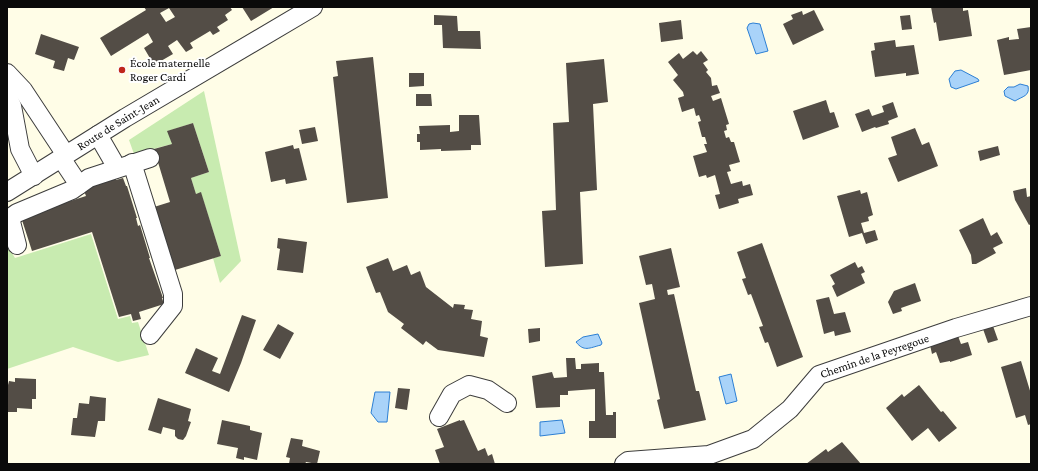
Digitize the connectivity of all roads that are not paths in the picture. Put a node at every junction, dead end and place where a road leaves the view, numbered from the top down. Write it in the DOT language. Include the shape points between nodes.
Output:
graph roads {
  1 [pos="313,7"];
  2 [pos="7,73"];
  3 [pos="7,95"];
  4 [pos="39,114"];
  5 [pos="12,124"];
  6 [pos="98,135"];
  7 [pos="63,156"];
  8 [pos="150,158"];
  9 [pos="132,163"];
  10 [pos="114,165"];
  11 [pos="34,176"];
  12 [pos="76,180"];
  13 [pos="7,192"];
  14 [pos="17,245"];
  15 [pos="1031,306"];
  16 [pos="150,335"];
  17 [pos="507,403"];
  18 [pos="438,417"];
  19 [pos="624,464"];
  1 -- 6 [label="street, Route de Saint-Jean"];
  2 -- 4 [label="street" via="23,90"];
  3 -- 5 [label="street" via="12,106"];
  4 -- 5 [label="street" via="31,120"];
  4 -- 7 [label="street"];
  5 -- 11 [label="street" via="20,149"];
  6 -- 7 [label="street, Route de Saint-Jean"];
  6 -- 10 [label="street"];
  7 -- 11 [label="street, Route de Saint-Jean"];
  7 -- 12 [label="street"];
  8 -- 9 [label="street"];
  9 -- 10 [label="street"];
  9 -- 16 [label="street" via="174,294 173,306"];
  10 -- 12 [label="street" via="89,178"];
  11 -- 13 [label="street, Route de Saint-Jean"];
  12 -- 14 [label="street" via="72,190 16,213 10,218"];
  15 -- 19 [label="street, Chemin de la Peyregoue" via="956,328 819,375 790,409 753,439 709,455 628,461"];
  17 -- 18 [label="street" via="488,390 469,385 452,394"];
}
